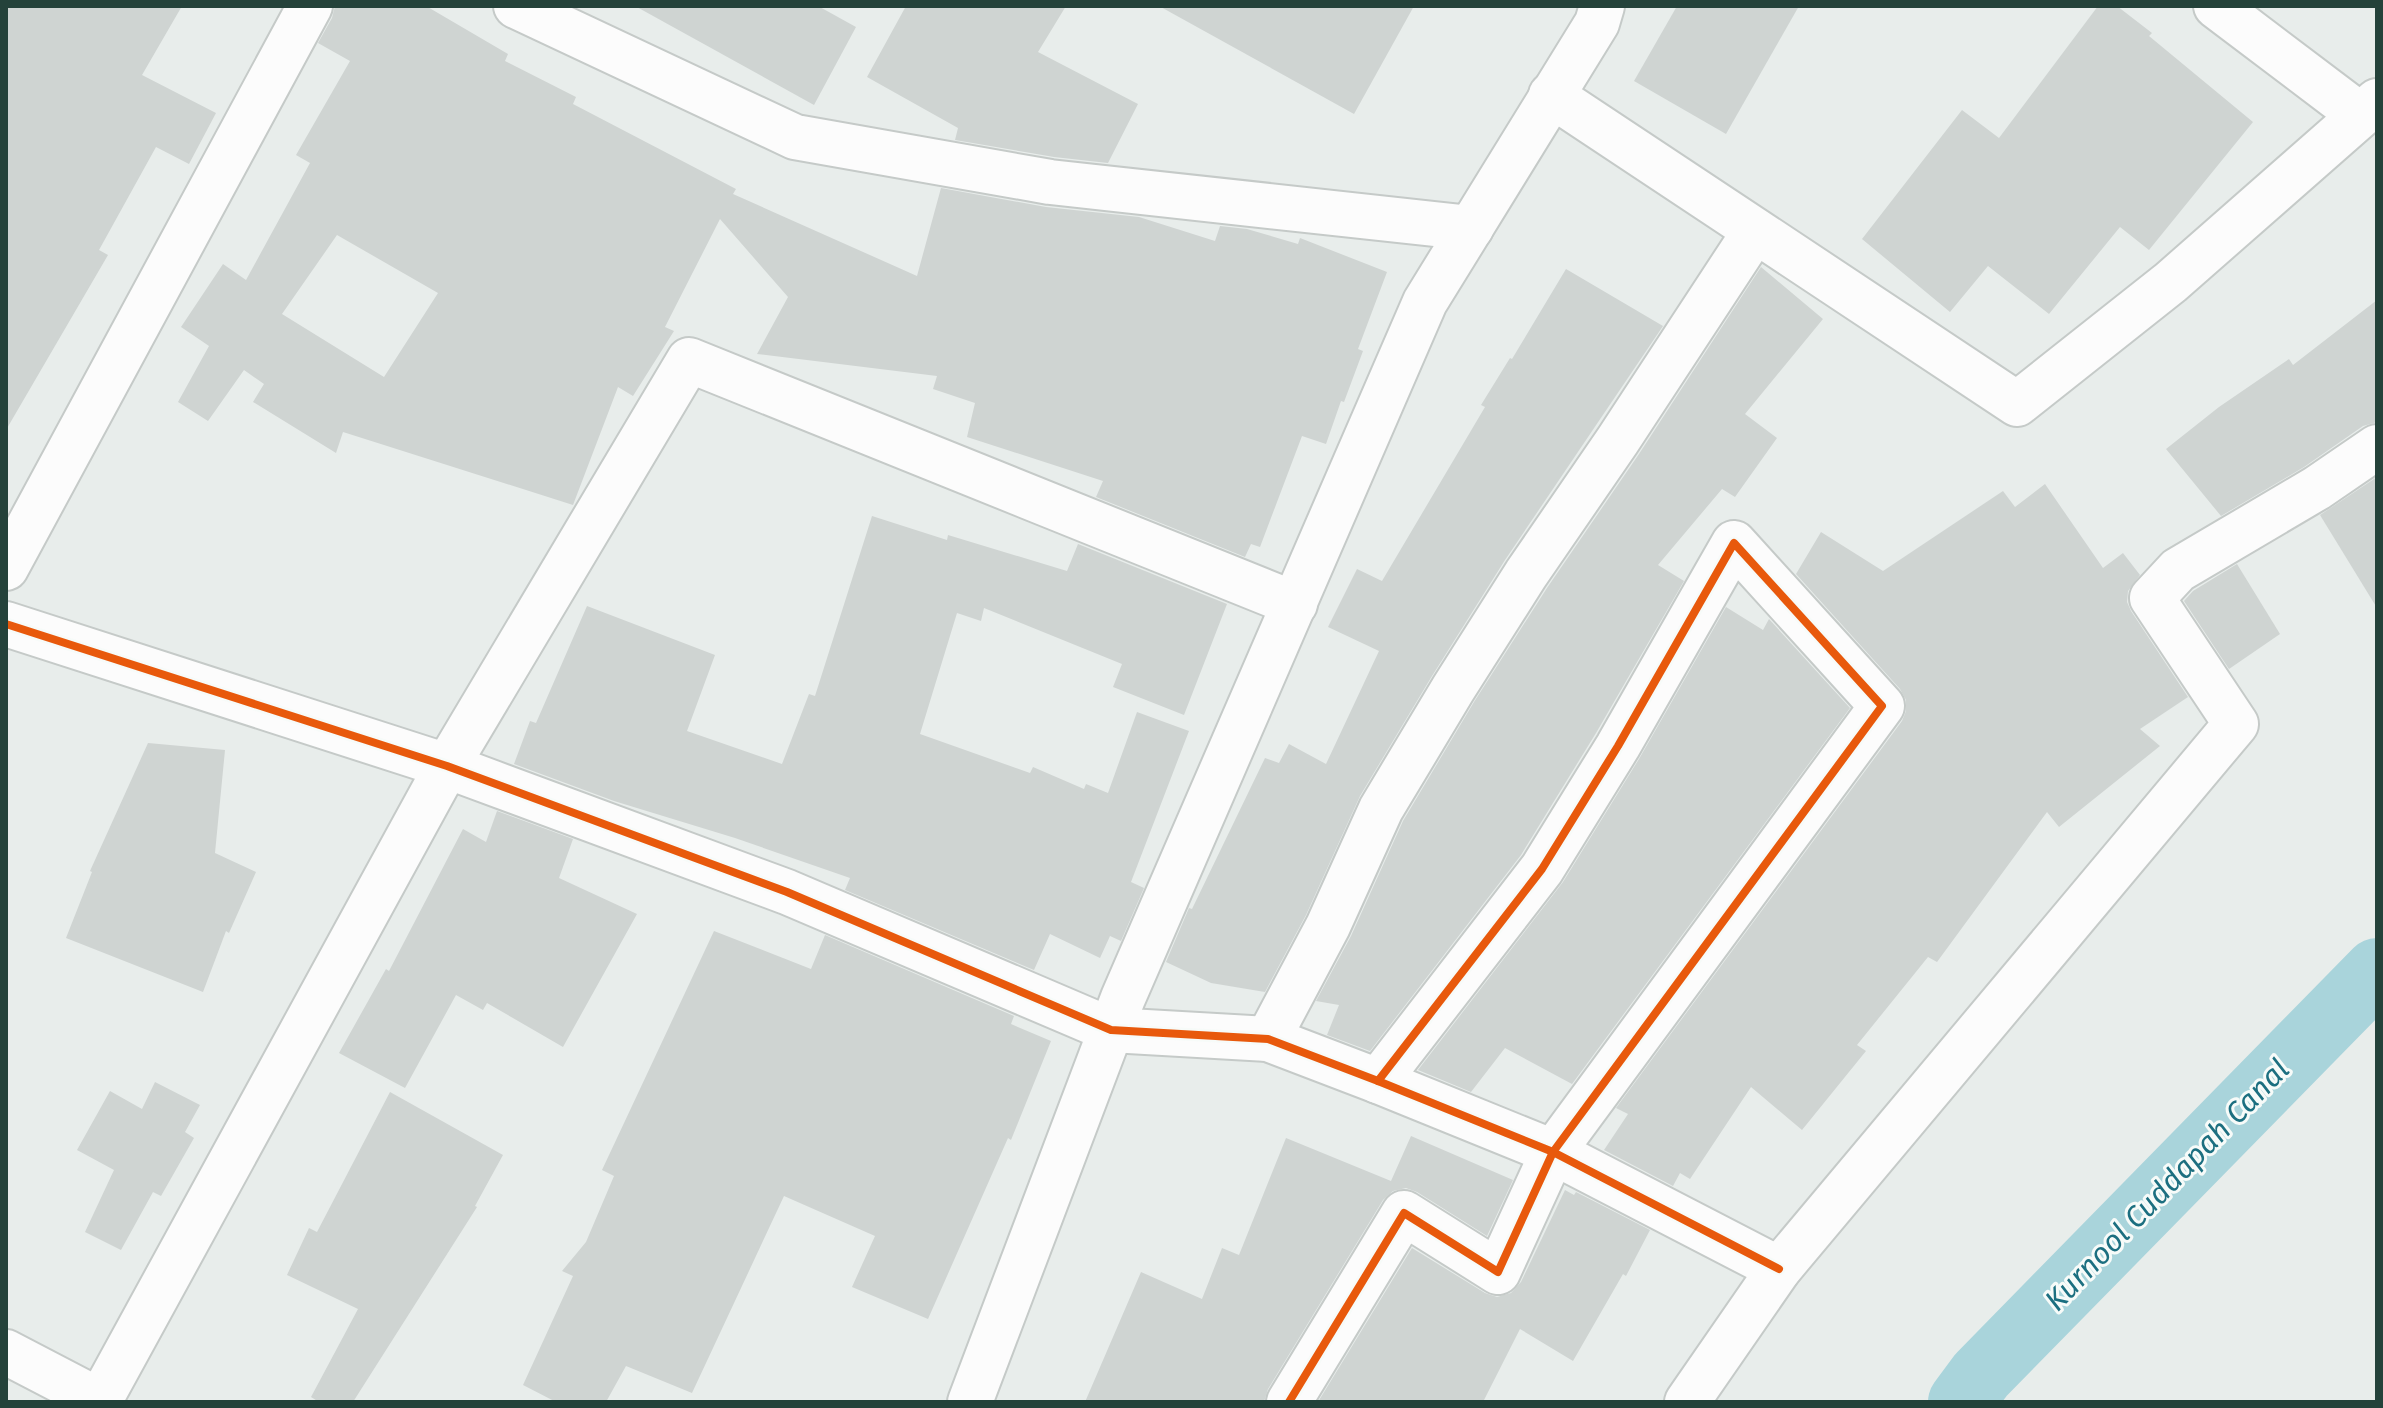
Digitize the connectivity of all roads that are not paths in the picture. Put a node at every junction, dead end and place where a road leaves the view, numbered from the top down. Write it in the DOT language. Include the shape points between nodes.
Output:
graph roads {
  1 [pos="310,6"];
  2 [pos="516,6"];
  3 [pos="1602,6"];
  4 [pos="2216,6"];
  5 [pos="1551,95"];
  6 [pos="2369,108"];
  7 [pos="1471,228"];
  8 [pos="1755,231"];
  9 [pos="2377,447"];
  10 [pos="6,568"];
  11 [pos="1295,604"];
  12 [pos="6,624"];
  13 [pos="447,766"];
  14 [pos="1111,1030"];
  15 [pos="1268,1039"];
  16 [pos="1378,1081"];
  17 [pos="1553,1152"];
  18 [pos="1779,1269"];
  19 [pos="6,1352"];
  20 [pos="100,1402"];
  21 [pos="970,1402"];
  22 [pos="1289,1402"];
  23 [pos="1687,1402"];
  1 -- 10 [label="street"];
  2 -- 7 [label="street" via="795,137 1050,182"];
  3 -- 5 [label="street" via="1597,23"];
  4 -- 6 [label="street"];
  5 -- 7 [label="street"];
  5 -- 8 [label="street"];
  6 -- 8 [label="street" via="2171,282 2017,404"];
  7 -- 11 [label="street" via="1425,302"];
  8 -- 15 [label="street" via="1526,574 1389,795"];
  9 -- 18 [label="street" via="2178,570 2152,598 2236,724"];
  11 -- 13 [label="street" via="689,360"];
  11 -- 14 [label="street"];
  12 -- 13 [label="street"];
  13 -- 14 [label="street" via="787,892"];
  13 -- 20 [label="street"];
  14 -- 15 [label="street"];
  14 -- 21 [label="street"];
  15 -- 16 [label="street"];
  16 -- 17 [label="street"];
  16 -- 17 [label="street" via="1542,869 1734,543 1882,706"];
  17 -- 18 [label="street"];
  17 -- 22 [label="street" via="1498,1272 1404,1213"];
  18 -- 23 [label="street"];
  19 -- 20 [label="street"];
}
